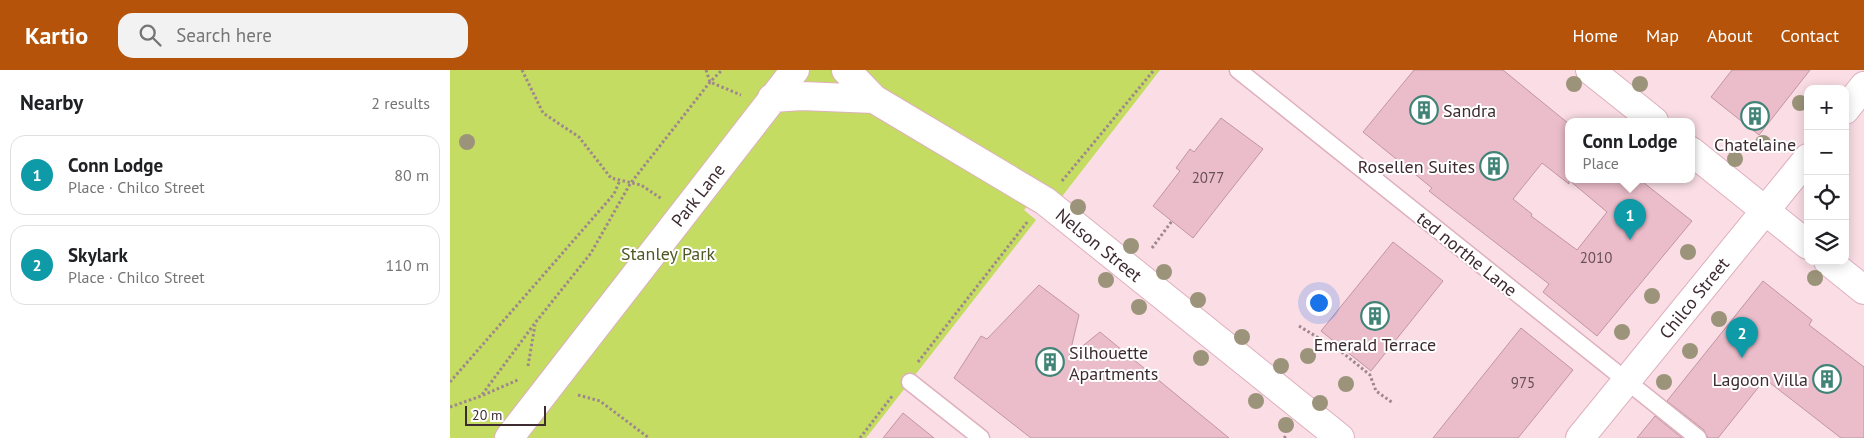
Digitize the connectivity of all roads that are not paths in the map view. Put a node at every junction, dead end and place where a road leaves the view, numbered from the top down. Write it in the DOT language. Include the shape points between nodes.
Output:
graph roads {
  1 [pos="795,70"];
  2 [pos="846,70"];
  3 [pos="1238,70"];
  4 [pos="1590,70"];
  5 [pos="1864,86"];
  6 [pos="772,98"];
  7 [pos="874,99"];
  8 [pos="1849,105"];
  9 [pos="1650,118"];
  10 [pos="1695,154"];
  11 [pos="1804,163"];
  12 [pos="1765,211"];
  13 [pos="1804,243"];
  14 [pos="1833,265"];
  15 [pos="1864,290"];
  16 [pos="1626,381"];
  17 [pos="910,382"];
  18 [pos="508,438"];
  19 [pos="982,438"];
  20 [pos="1340,438"];
  21 [pos="1580,438"];
  22 [pos="1698,438"];
  1 -- 6 [label="street, Park Lane"];
  2 -- 7 [label="street, Nelson Street"];
  3 -- 16 [label="lane, ted northe Lane"];
  4 -- 9 [label="street"];
  5 -- 8 [label="street"];
  6 -- 7 [label="street"];
  6 -- 18 [label="street, Park Lane"];
  7 -- 20 [label="street, Nelson Street" via="1045,201"];
  10 -- 12 [label="street"];
  11 -- 12 [label="street, Chilco Street"];
  12 -- 13 [label="street"];
  12 -- 16 [label="street, Chilco Street"];
  14 -- 15 [label="street"];
  16 -- 21 [label="street, Chilco Street"];
  16 -- 22 [label="lane, ted northe Lane"];
  17 -- 19 [label="lane"];
}
